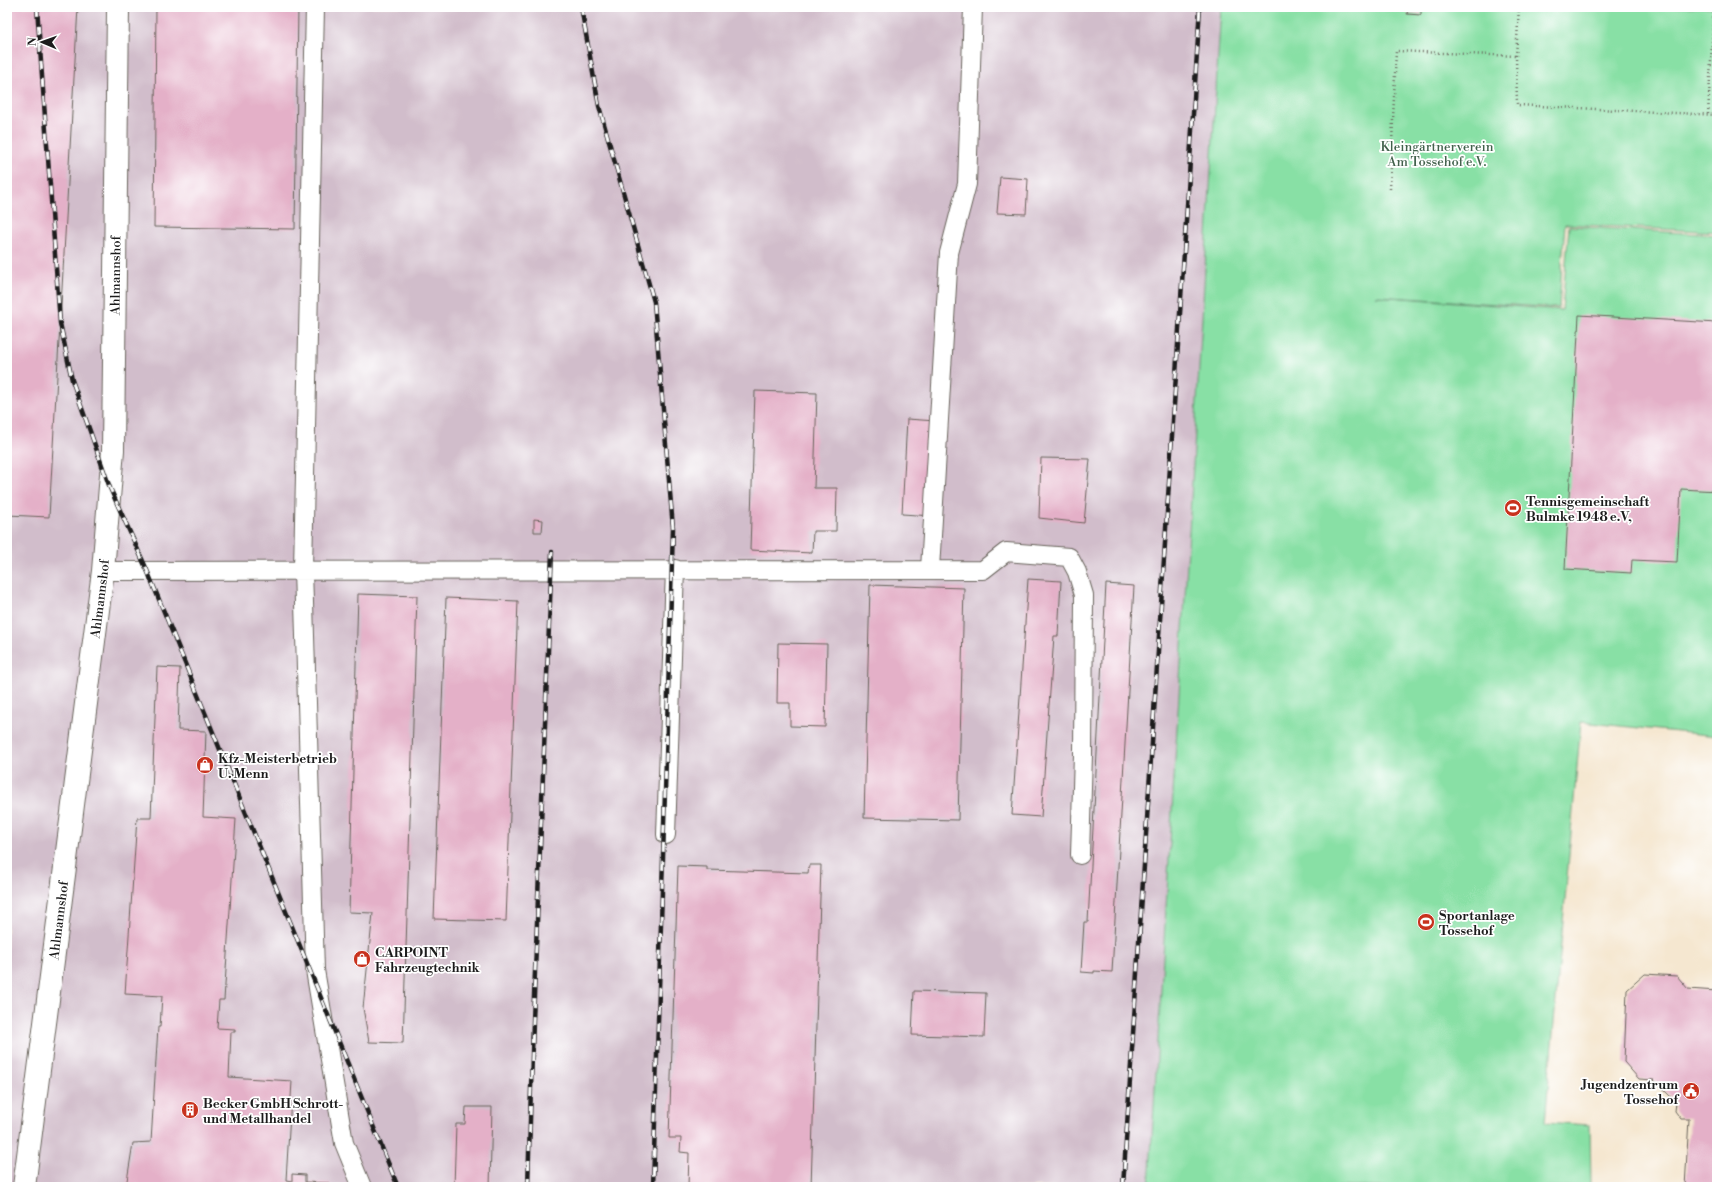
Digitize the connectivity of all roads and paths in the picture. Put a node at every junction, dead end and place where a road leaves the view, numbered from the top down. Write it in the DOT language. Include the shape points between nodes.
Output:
graph roads {
  1 [pos="118,7"];
  2 [pos="315,7"];
  3 [pos="972,7"];
  4 [pos="1518,7"];
  5 [pos="1714,7"];
  6 [pos="1516,56"];
  7 [pos="1708,114"];
  8 [pos="1717,115"];
  9 [pos="1390,189"];
  10 [pos="303,569"];
  11 [pos="675,569"];
  12 [pos="930,569"];
  13 [pos="103,571"];
  14 [pos="666,835"];
  15 [pos="1080,856"];
  16 [pos="24,1187"];
  17 [pos="362,1187"];
  1 -- 13 [label="street, Ahlmannshof" via="113,450"];
  2 -- 10 [label="lane"];
  3 -- 12 [label="lane" via="967,184 949,253"];
  4 -- 6 [label="path"];
  5 -- 7 [label="path"];
  6 -- 7 [label="path" via="1516,106"];
  6 -- 9 [label="path" via="1396,51"];
  7 -- 8 [label="path"];
  10 -- 11 [label="lane"];
  10 -- 13 [label="lane"];
  10 -- 17 [label="lane" via="315,970 344,1143"];
  11 -- 12 [label="lane"];
  11 -- 14 [label="lane"];
  12 -- 15 [label="lane" via="983,570 1006,552 1069,557 1084,595"];
  13 -- 16 [label="street, Ahlmannshof"];
}
